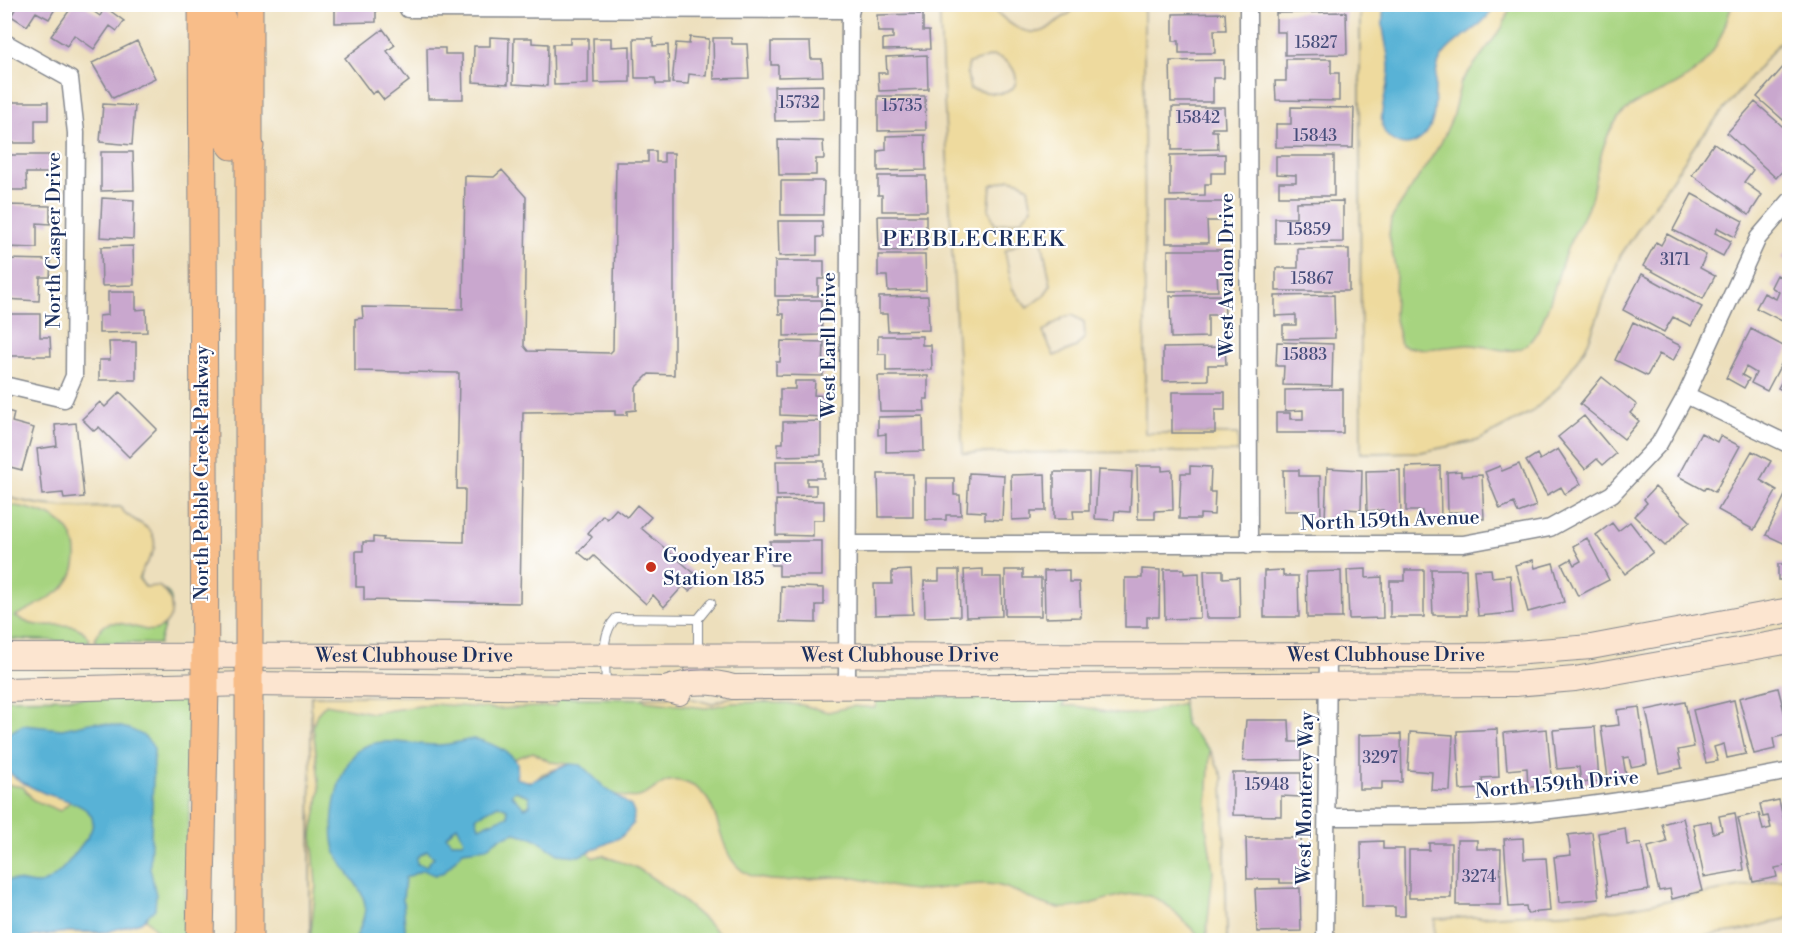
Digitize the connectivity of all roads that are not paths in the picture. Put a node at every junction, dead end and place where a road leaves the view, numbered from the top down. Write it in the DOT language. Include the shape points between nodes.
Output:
graph roads {
  1 [pos="202,4"];
  2 [pos="218,4"];
  3 [pos="249,4"];
  4 [pos="1248,4"];
  5 [pos="407,7"];
  6 [pos="596,7"];
  7 [pos="850,7"];
  8 [pos="4,42"];
  9 [pos="250,146"];
  10 [pos="1790,201"];
  11 [pos="4,385"];
  12 [pos="1686,395"];
  13 [pos="1790,445"];
  14 [pos="849,544"];
  15 [pos="1249,545"];
  16 [pos="711,603"];
  17 [pos="1790,610"];
  18 [pos="698,619"];
  19 [pos="1790,641"];
  20 [pos="50,655"];
  21 [pos="204,655"];
  22 [pos="698,655"];
  23 [pos="846,655"];
  24 [pos="4,656"];
  25 [pos="248,656"];
  26 [pos="557,656"];
  27 [pos="605,656"];
  28 [pos="1328,656"];
  29 [pos="249,684"];
  30 [pos="1328,685"];
  31 [pos="205,686"];
  32 [pos="847,686"];
  33 [pos="557,688"];
  34 [pos="606,688"];
  35 [pos="4,690"];
  36 [pos="50,691"];
  37 [pos="1790,771"];
  38 [pos="1327,817"];
  39 [pos="200,940"];
  40 [pos="249,940"];
  41 [pos="1325,940"];
  1 -- 21 [label="main road, North Pebble Creek Parkway"];
  2 -- 9 [label="main road" via="224,27 225,136 232,146"];
  3 -- 9 [label="main road"];
  4 -- 15 [label="street, West Avalon Drive"];
  5 -- 6 [label="street"];
  6 -- 7 [label="street"];
  7 -- 14 [label="street, West Earll Drive"];
  8 -- 11 [label="street, North Casper Drive" via="70,79 76,133 74,376 64,399"];
  9 -- 25 [label="main road"];
  10 -- 12 [label="street, North 159th Avenue" via="1758,238"];
  12 -- 13 [label="street"];
  12 -- 15 [label="street, North 159th Avenue" via="1659,444 1612,494 1550,528 1463,544"];
  14 -- 15 [label="street, North 159th Avenue"];
  14 -- 23 [label="street, West Earll Drive"];
  16 -- 18 [label="lane"];
  17 -- 28 [label="street, West Clubhouse Drive" via="1591,647 1488,655"];
  18 -- 22 [label="lane"];
  18 -- 27 [label="lane" via="616,618 605,637"];
  19 -- 30 [label="street, West Clubhouse Drive" via="1575,679 1458,686"];
  20 -- 21 [label="street, West Clubhouse Drive"];
  20 -- 24 [label="street, West Clubhouse Drive"];
  20 -- 36 [label="street"];
  21 -- 25 [label="street, West Clubhouse Drive"];
  21 -- 31 [label="main road, North Pebble Creek Parkway"];
  22 -- 23 [label="street, West Clubhouse Drive"];
  22 -- 27 [label="street, West Clubhouse Drive"];
  23 -- 28 [label="street, West Clubhouse Drive"];
  23 -- 32 [label="street, West Earll Drive"];
  25 -- 26 [label="street, West Clubhouse Drive"];
  25 -- 29 [label="main road"];
  26 -- 27 [label="street, West Clubhouse Drive"];
  26 -- 33 [label="street"];
  27 -- 34 [label="lane"];
  28 -- 30 [label="street, West Monterey Way"];
  29 -- 31 [label="street, West Clubhouse Drive"];
  29 -- 33 [label="street, West Clubhouse Drive"];
  29 -- 40 [label="main road"];
  30 -- 32 [label="street, West Clubhouse Drive"];
  30 -- 38 [label="street, West Monterey Way"];
  31 -- 36 [label="street, West Clubhouse Drive"];
  31 -- 39 [label="main road, North Pebble Creek Parkway"];
  32 -- 34 [label="street, West Clubhouse Drive" via="732,687 720,694"];
  33 -- 34 [label="street, West Clubhouse Drive"];
  35 -- 36 [label="street, West Clubhouse Drive"];
  37 -- 38 [label="street, North 159th Drive" via="1671,795 1556,810"];
  38 -- 41 [label="street, West Monterey Way"];
}
